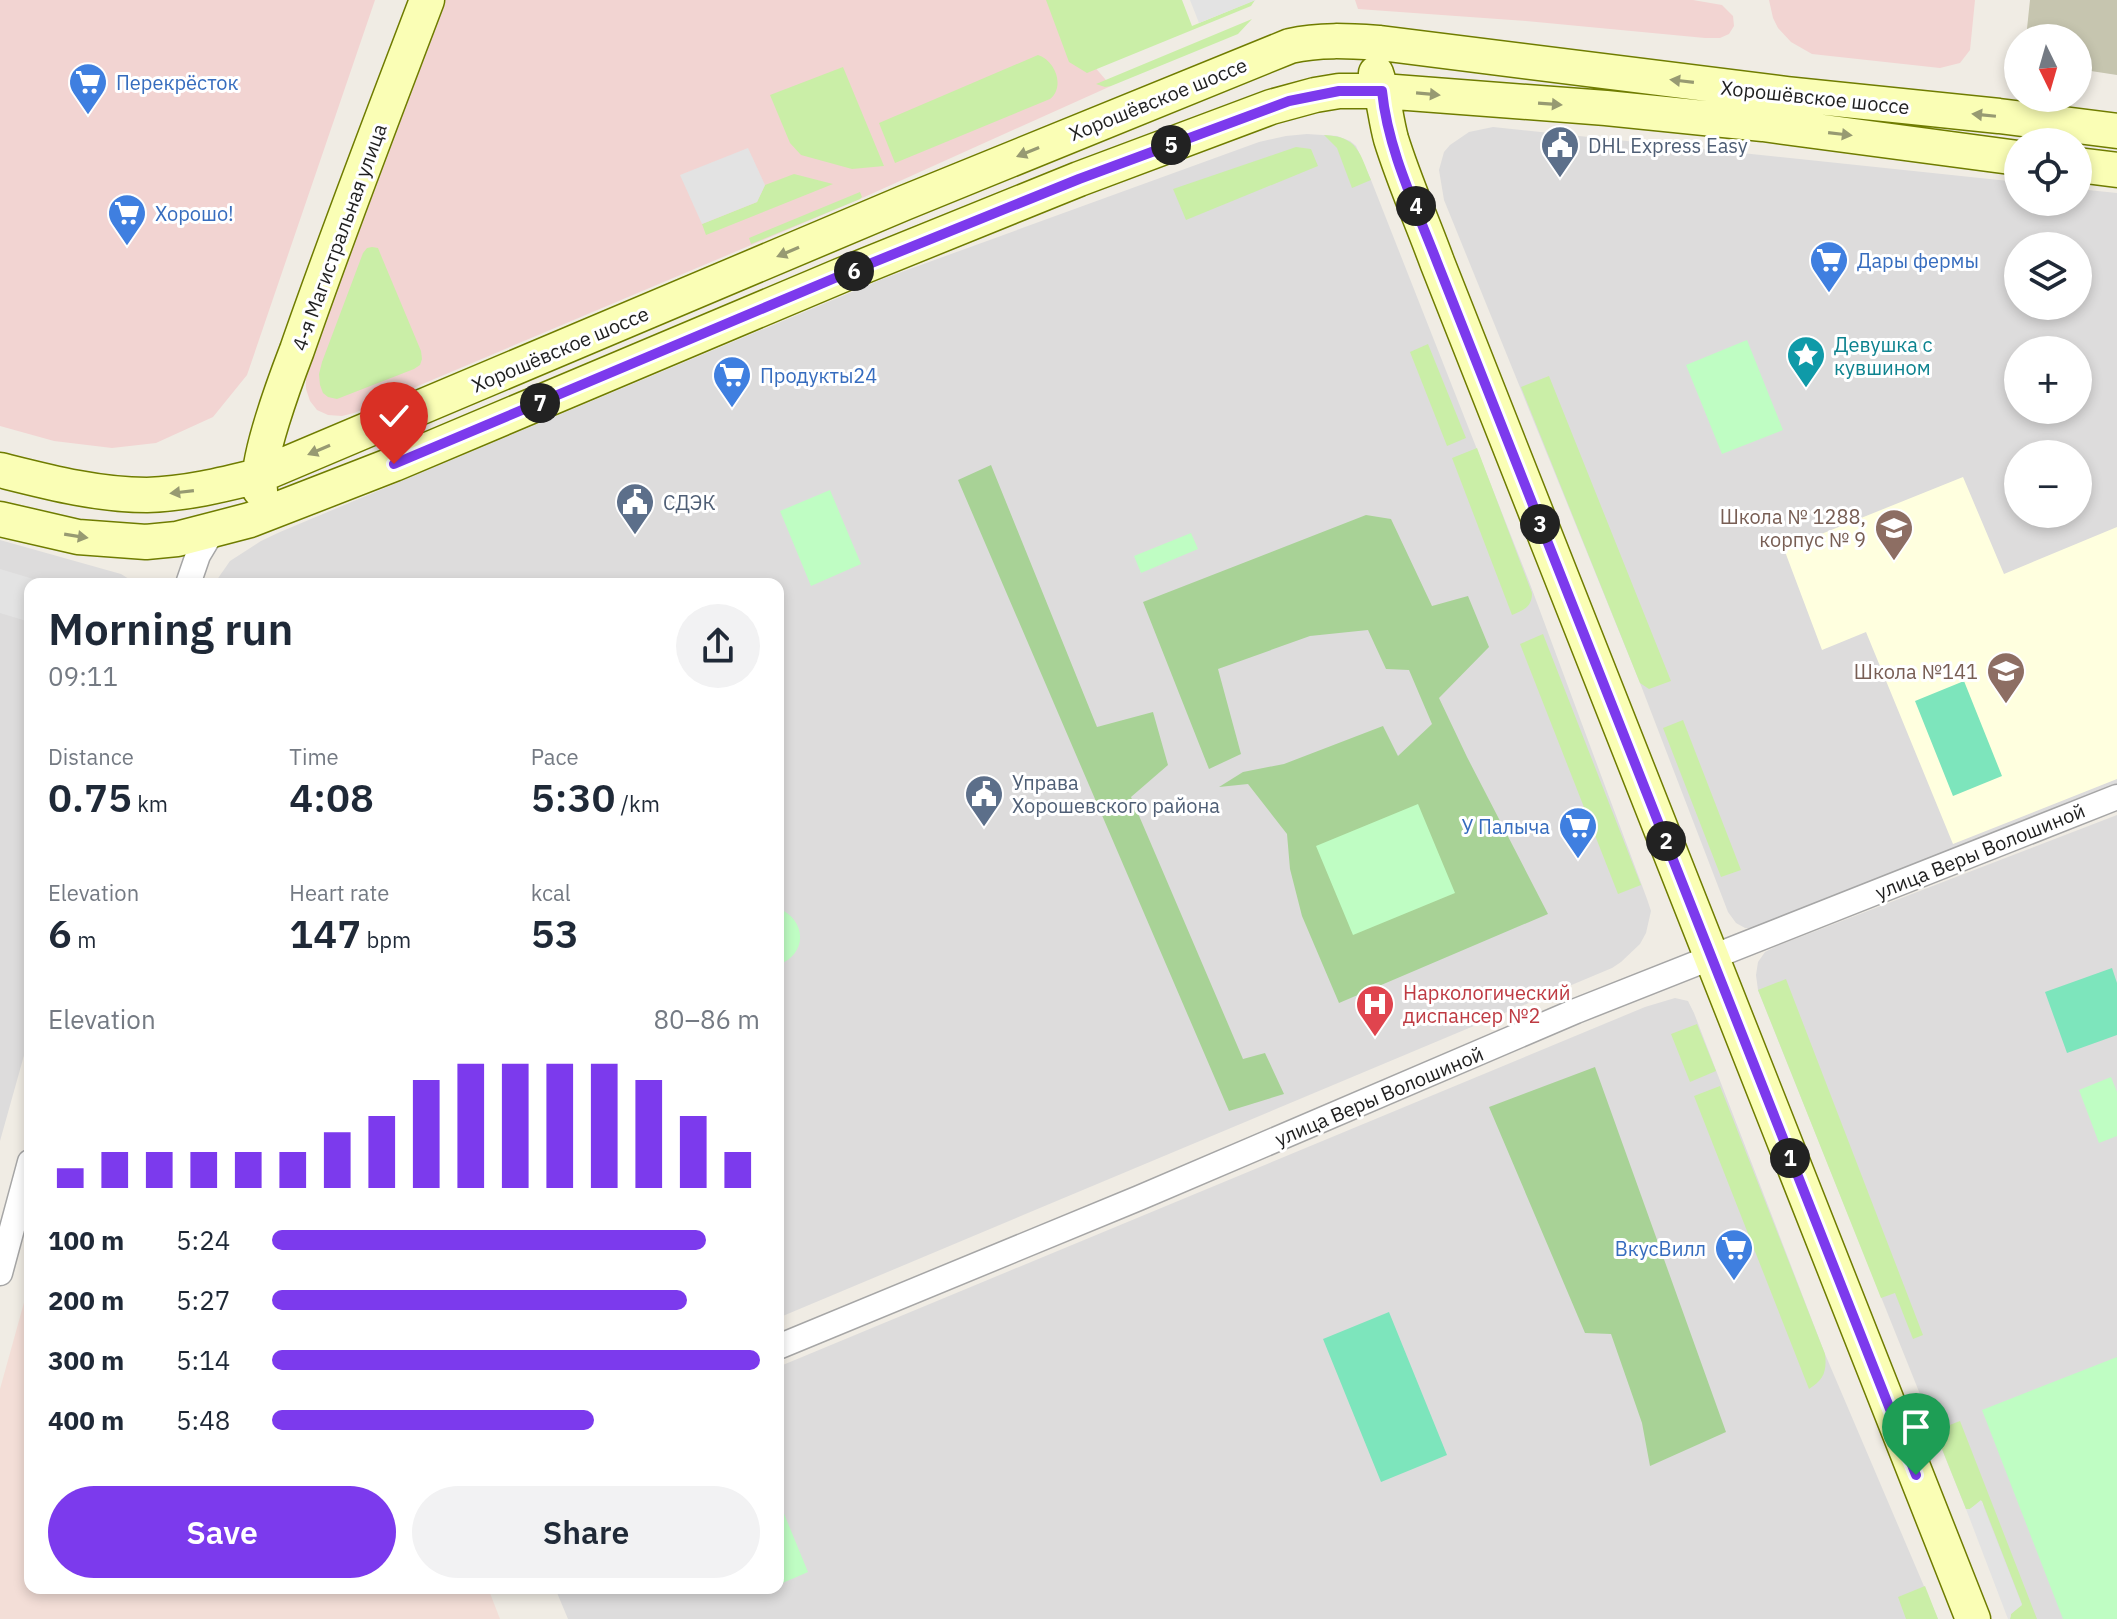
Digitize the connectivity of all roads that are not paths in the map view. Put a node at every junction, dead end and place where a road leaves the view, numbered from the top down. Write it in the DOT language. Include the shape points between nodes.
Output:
graph roads {
  1 [pos="427,0"];
  2 [pos="1337,40"];
  3 [pos="1450,52"];
  4 [pos="1382,91"];
  5 [pos="2117,131"];
  6 [pos="2004,156"];
  7 [pos="2092,167"];
  8 [pos="2117,170"];
  9 [pos="0,470"];
  10 [pos="258,476"];
  11 [pos="298,503"];
  12 [pos="0,519"];
  13 [pos="213,530"];
  14 [pos="190,578"];
  15 [pos="2117,797"];
  16 [pos="1711,958"];
  17 [pos="24,1184"];
  18 [pos="0,1273"];
  19 [pos="784,1345"];
  20 [pos="1973,1619"];
  1 -- 10 [label="main road, 4-я Магистральная улица" via="277,406"];
  2 -- 3 [label="main road, Хорошёвское шоссе"];
  2 -- 4 [label="main road" via="1364,49"];
  2 -- 10 [label="main road, Хорошёвское шоссе, one-way" via="1290,46 1085,128"];
  3 -- 4 [label="main road" via="1403,56 1387,72"];
  5 -- 3 [label="main road, Хорошёвское шоссе, one-way"];
  4 -- 6 [label="main road, Хорошёвское шоссе, one-way" via="1763,124"];
  4 -- 11 [label="main road, Хорошёвское шоссе" via="1339,91 1289,101 1079,179"];
  4 -- 16 [label="main road" via="1393,145"];
  7 -- 8 [label="main road"];
  10 -- 9 [label="main road, Хорошёвское шоссе, one-way" via="148,495 88,489"];
  10 -- 11 [label="main road" via="258,486 271,503"];
  10 -- 13 [label="main road"];
  11 -- 13 [label="main road, Хорошёвское шоссе"];
  12 -- 13 [label="main road, Хорошёвское шоссе, one-way" via="113,541 177,539"];
  13 -- 14 [label="street"];
  15 -- 16 [label="street, улица Веры Волошиной"];
  16 -- 19 [label="street, улица Веры Волошиной"];
  16 -- 20 [label="main road"];
  17 -- 18 [label="street"];
}
